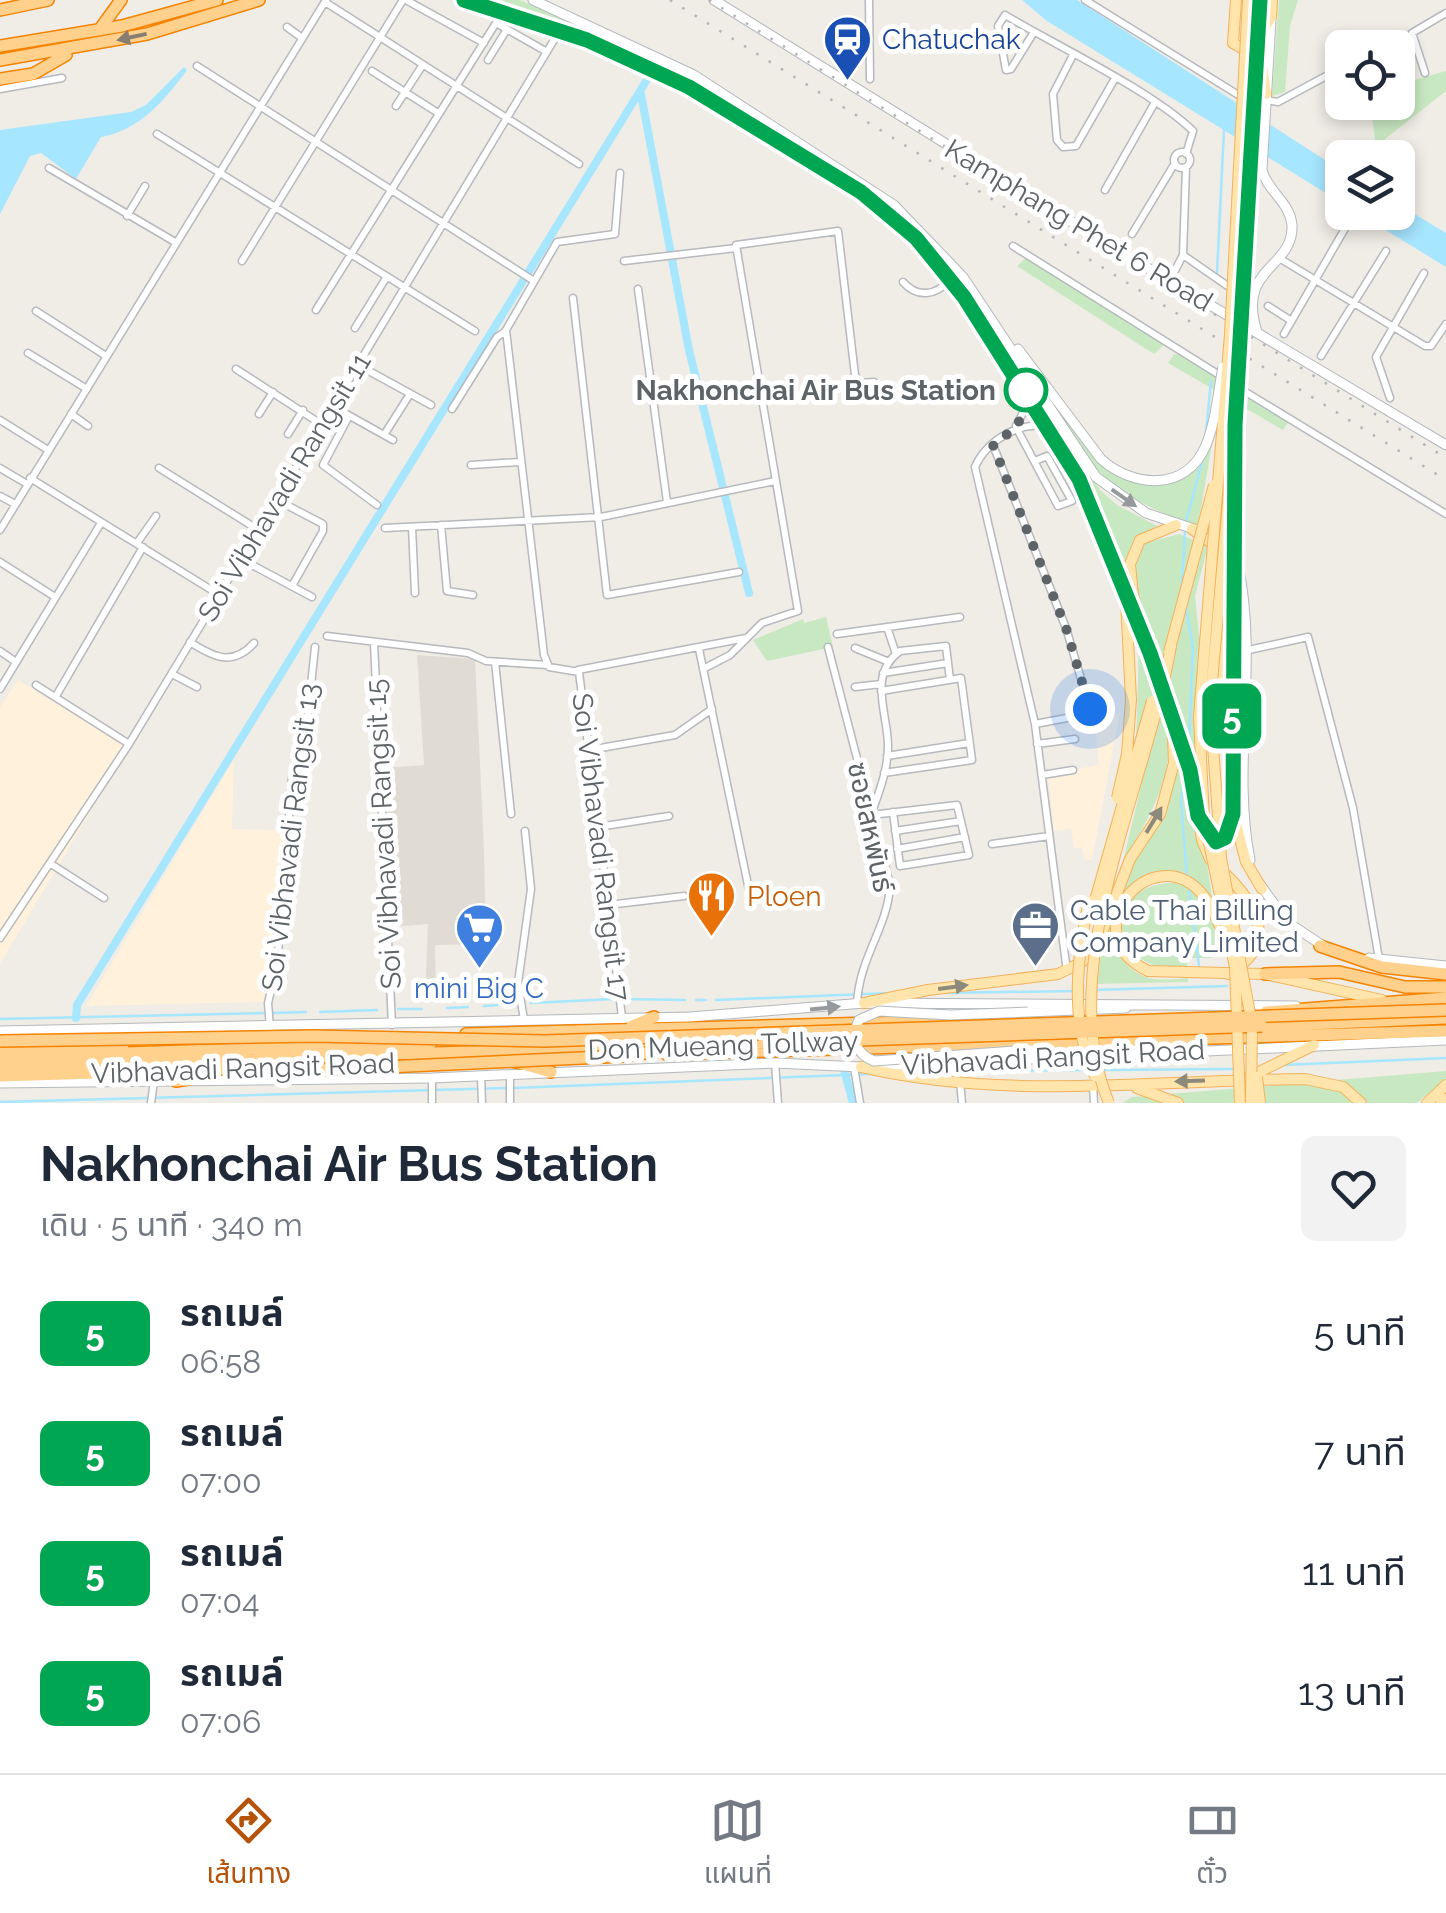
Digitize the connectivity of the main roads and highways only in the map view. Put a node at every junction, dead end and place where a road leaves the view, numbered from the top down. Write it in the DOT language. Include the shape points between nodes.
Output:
graph roads {
  1 [pos="35,0"];
  2 [pos="48,0"];
  3 [pos="121,0"];
  4 [pos="217,0"];
  5 [pos="259,0"];
  6 [pos="464,0"];
  7 [pos="533,0"];
  8 [pos="714,0"];
  9 [pos="1236,0"];
  10 [pos="1248,0"];
  11 [pos="1260,0"];
  12 [pos="1272,0"];
  13 [pos="488,3"];
  14 [pos="0,9"];
  15 [pos="1271,17"];
  16 [pos="1234,22"];
  17 [pos="0,46"];
  18 [pos="0,60"];
  19 [pos="0,79"];
  20 [pos="1266,98"];
  21 [pos="1257,332"];
  22 [pos="1230,334"];
  23 [pos="1004,337"];
  24 [pos="1235,425"];
  25 [pos="1446,445"];
  26 [pos="1220,465"];
  27 [pos="1176,525"];
  28 [pos="1192,529"];
  29 [pos="1126,600"];
  30 [pos="1142,632"];
  31 [pos="1171,646"];
  32 [pos="1172,719"];
  33 [pos="1212,773"];
  34 [pos="1233,814"];
  35 [pos="1198,816"];
  36 [pos="1262,890"];
  37 [pos="1320,946"];
  38 [pos="1233,958"];
  39 [pos="1446,970"];
  40 [pos="1228,974"];
  41 [pos="1265,974"];
  42 [pos="1044,976"];
  43 [pos="1446,987"];
  44 [pos="859,998"];
  45 [pos="1446,998"];
  46 [pos="1382,1000"];
  47 [pos="1153,1005"];
  48 [pos="1299,1006"];
  49 [pos="1446,1010"];
  50 [pos="654,1017"];
  51 [pos="1446,1018"];
  52 [pos="623,1023"];
  53 [pos="272,1025"];
  54 [pos="0,1030"];
  55 [pos="1446,1031"];
  56 [pos="44,1032"];
  57 [pos="306,1040"];
  58 [pos="1446,1040"];
  59 [pos="460,1042"];
  60 [pos="0,1044"];
  61 [pos="710,1044"];
  62 [pos="1314,1046"];
  63 [pos="32,1047"];
  64 [pos="1180,1050"];
  65 [pos="1253,1052"];
  66 [pos="0,1057"];
  67 [pos="508,1060"];
  68 [pos="0,1066"];
  69 [pos="858,1067"];
  70 [pos="551,1072"];
  71 [pos="1244,1079"];
  72 [pos="0,1080"];
  73 [pos="176,1081"];
  74 [pos="1100,1085"];
  75 [pos="1446,1085"];
  76 [pos="1109,1103"];
  77 [pos="1178,1103"];
  78 [pos="1240,1103"];
  79 [pos="1250,1103"];
  80 [pos="1260,1103"];
  81 [pos="1361,1103"];
  82 [pos="1427,1103"];
  1 -- 14 [label="main road"];
  2 -- 14 [label="highway"];
  3 -- 19 [label="highway" via="94,36 66,56 33,74"];
  4 -- 17 [label="highway" via="122,26"];
  5 -- 18 [label="highway, one-way" via="147,34"];
  6 -- 13 [label="main road"];
  7 -- 23 [label="main road" via="694,75 875,191 929,236"];
  8 -- 21 [label="main road, Kamphang Phet 6 Road"];
  9 -- 16 [label="main road"];
  10 -- 22 [label="main road, bridge"];
  11 -- 24 [label="main road, bridge"];
  12 -- 15 [label="main road"];
  13 -- 29 [label="main road" via="689,87 861,192 916,238 1051,428 1100,524"];
  15 -- 16 [label="main road" via="1260,40 1248,46 1237,41"];
  15 -- 20 [label="main road"];
  16 -- 20 [label="main road" via="1234,42 1261,59"];
  20 -- 21 [label="main road" via="1265,180 1292,223 1290,240 1256,284"];
  21 -- 25 [label="main road, Kamphang Phet 6 Road"];
  22 -- 23 [label="main road, bridge" via="1209,438 1194,464 1168,479 1142,482 1101,459"];
  22 -- 26 [label="main road, bridge"];
  23 -- 27 [label="main road, one-way" via="1096,477 1130,504"];
  24 -- 33 [label="main road, bridge" via="1210,704"];
  24 -- 34 [label="main road, bridge"];
  26 -- 31 [label="main road, bridge"];
  26 -- 38 [label="main road, bridge" via="1199,753 1210,864"];
  27 -- 28 [label="main road"];
  27 -- 30 [label="main road" via="1148,533 1133,553 1129,576"];
  28 -- 33 [label="main road, bridge" via="1216,546 1226,566"];
  28 -- 36 [label="main road" via="1218,533 1234,553 1241,581 1244,823"];
  29 -- 30 [label="main road"];
  29 -- 74 [label="main road, bridge" via="1127,754 1081,936 1080,1030"];
  30 -- 32 [label="main road"];
  31 -- 42 [label="main road, bridge" via="1080,950"];
  31 -- 74 [label="main road, bridge" via="1091,962 1090,1028"];
  32 -- 35 [label="main road"];
  42 -- 32 [label="main road, one-way" via="1076,967 1098,943 1124,872 1160,814 1171,782"];
  33 -- 65 [label="main road, bridge"];
  34 -- 35 [label="main road" via="1225,838 1216,842"];
  34 -- 36 [label="main road"];
  35 -- 40 [label="main road" via="1208,855 1248,895 1258,919 1250,956"];
  36 -- 37 [label="main road" via="1287,922"];
  37 -- 39 [label="main road"];
  37 -- 39 [label="highway" via="1364,963"];
  38 -- 40 [label="main road, bridge" via="1202,893 1171,878 1148,879 1122,902 1116,924 1122,948 1139,967"];
  38 -- 78 [label="main road, bridge"];
  40 -- 41 [label="main road"];
  41 -- 43 [label="highway" via="1339,972 1405,987"];
  41 -- 46 [label="main road"];
  44 -- 42 [label="main road, one-way"];
  44 -- 47 [label="main road, Vibhavadi Rangsit Road"];
  50 -- 44 [label="main road, Vibhavadi Rangsit Road, one-way" via="752,1014"];
  45 -- 46 [label="highway, Vibhavadi Rangsit Road"];
  46 -- 48 [label="highway, Vibhavadi Rangsit Road"];
  47 -- 48 [label="main road, Vibhavadi Rangsit Road"];
  47 -- 64 [label="main road, bridge" via="950,1015 880,1011 859,1020 854,1038 874,1061 1030,1050"];
  48 -- 52 [label="highway, Vibhavadi Rangsit Road"];
  49 -- 59 [label="highway, Don Mueang Tollway, bridge"];
  50 -- 52 [label="highway"];
  51 -- 61 [label="highway, Don Mueang Tollway, bridge"];
  52 -- 53 [label="main road, Vibhavadi Rangsit Road"];
  52 -- 57 [label="highway, Vibhavadi Rangsit Road"];
  53 -- 56 [label="main road, Vibhavadi Rangsit Road"];
  53 -- 57 [label="highway"];
  54 -- 56 [label="main road, Vibhavadi Rangsit Road"];
  55 -- 67 [label="highway, Vibhavadi Rangsit Road"];
  56 -- 63 [label="highway"];
  57 -- 63 [label="highway, Vibhavadi Rangsit Road"];
  58 -- 62 [label="main road, Vibhavadi Rangsit Road"];
  59 -- 60 [label="highway, bridge" via="314,1036"];
  59 -- 66 [label="highway, Don Mueang Tollway, bridge"];
  60 -- 63 [label="highway, Vibhavadi Rangsit Road"];
  61 -- 68 [label="highway, Don Mueang Tollway, bridge"];
  61 -- 73 [label="highway, bridge" via="624,1056"];
  62 -- 64 [label="main road, Vibhavadi Rangsit Road"];
  62 -- 71 [label="main road"];
  64 -- 69 [label="main road, Vibhavadi Rangsit Road"];
  65 -- 79 [label="main road, bridge"];
  65 -- 80 [label="main road, bridge"];
  67 -- 70 [label="highway"];
  67 -- 72 [label="highway, Vibhavadi Rangsit Road"];
  69 -- 70 [label="main road, Vibhavadi Rangsit Road" via="775,1062"];
  69 -- 74 [label="main road" via="960,1081"];
  70 -- 73 [label="main road, Vibhavadi Rangsit Road"];
  71 -- 74 [label="main road, one-way"];
  71 -- 81 [label="main road" via="1322,1081 1349,1090"];
  72 -- 73 [label="main road, Vibhavadi Rangsit Road"];
  74 -- 76 [label="main road, bridge"];
  74 -- 77 [label="main road" via="1145,1088"];
  75 -- 82 [label="main road"];
}
